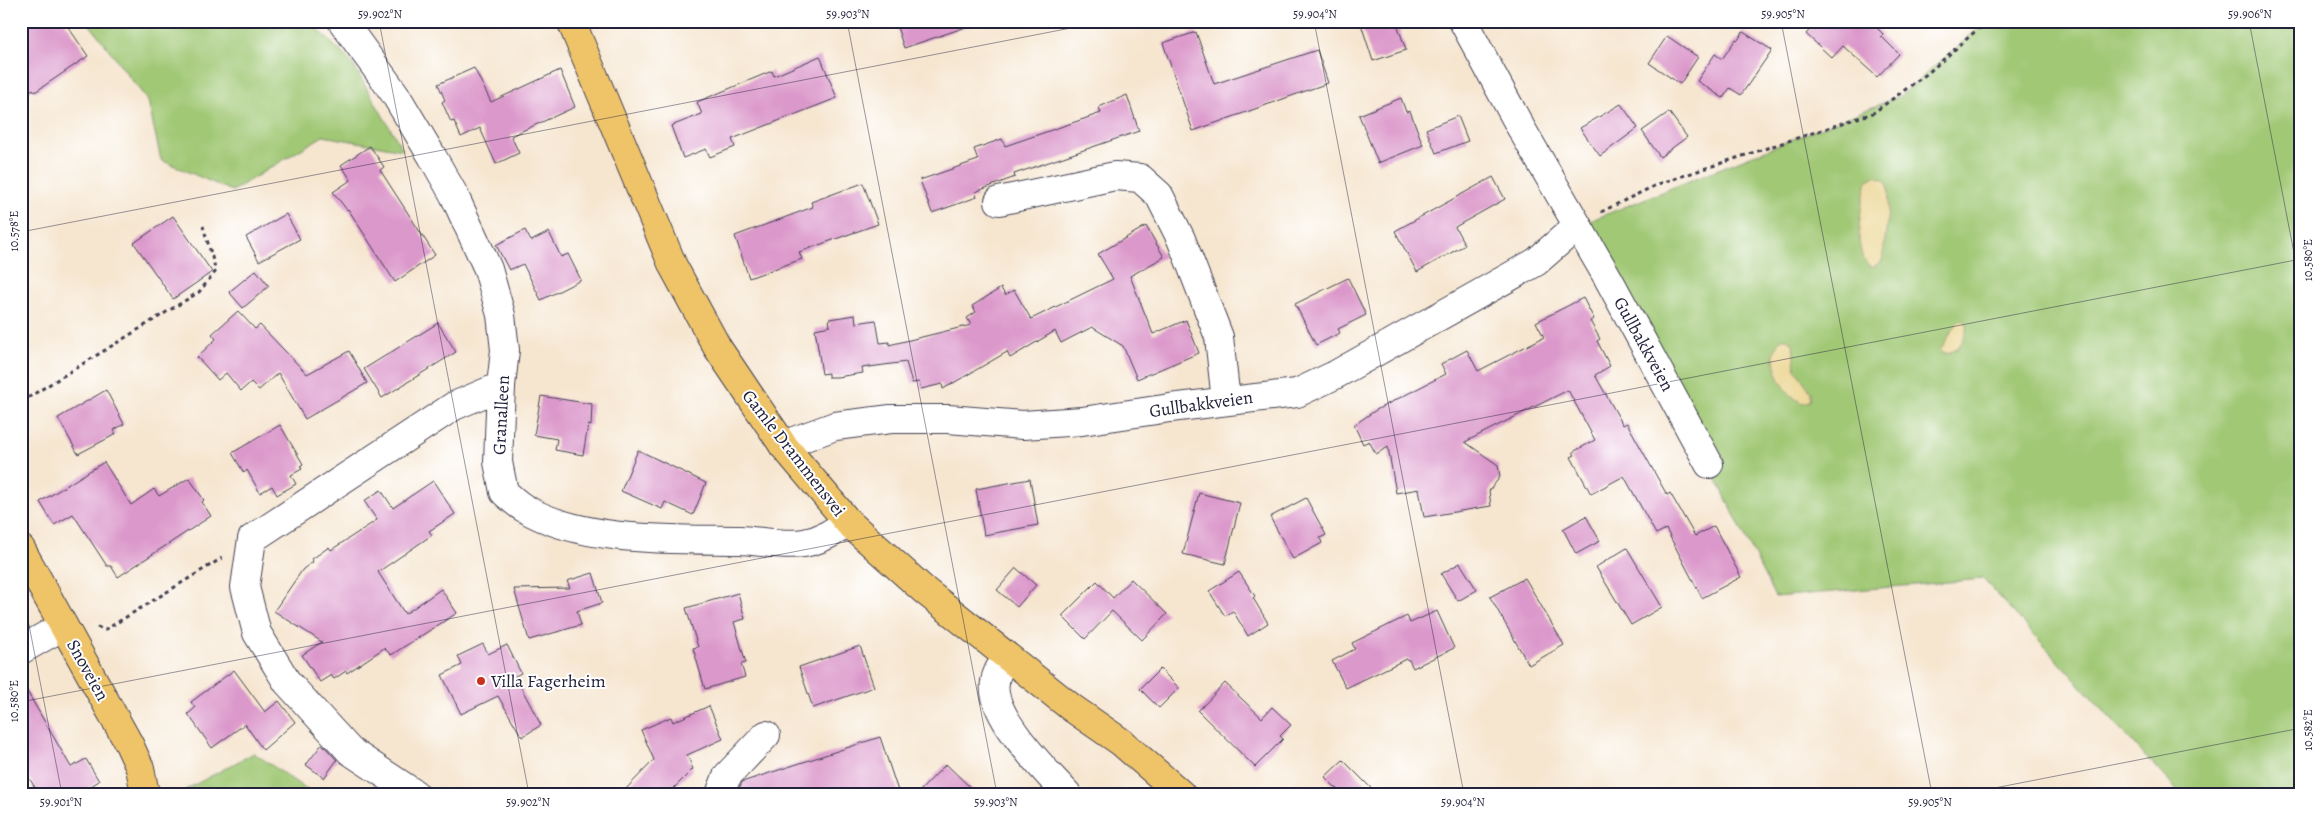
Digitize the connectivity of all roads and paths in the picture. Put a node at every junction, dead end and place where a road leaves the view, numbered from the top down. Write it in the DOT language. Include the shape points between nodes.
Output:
graph roads {
  1 [pos="342,21"];
  2 [pos="571,21"];
  3 [pos="1463,21"];
  4 [pos="1987,21"];
  5 [pos="999,201"];
  6 [pos="203,226"];
  7 [pos="1577,226"];
  8 [pos="501,386"];
  9 [pos="1226,401"];
  10 [pos="21,402"];
  11 [pos="783,445"];
  12 [pos="1710,464"];
  13 [pos="848,522"];
  14 [pos="252,539"];
  15 [pos="21,549"];
  16 [pos="64,626"];
  17 [pos="105,630"];
  18 [pos="21,650"];
  19 [pos="1007,658"];
  20 [pos="766,735"];
  21 [pos="145,794"];
  22 [pos="415,794"];
  23 [pos="720,794"];
  24 [pos="1067,794"];
  25 [pos="1180,794"];
  1 -- 8 [label="street, Granalleen" via="395,94 432,156 488,269 501,314 505,350"];
  2 -- 11 [label="main road, Gamle Drammensvei" via="673,266 717,347"];
  3 -- 7 [label="street, Gullbakkveien"];
  4 -- 7 [label="path" via="1928,73 1873,113 1658,184"];
  5 -- 9 [label="street" via="1115,176 1140,178 1159,195 1219,337"];
  6 -- 10 [label="path" via="216,271 199,292"];
  7 -- 9 [label="street, Gullbakkveien" via="1536,262 1297,394"];
  7 -- 12 [label="street, Gullbakkveien"];
  8 -- 13 [label="street, Granalleen" via="498,462 504,492 524,508 558,523 612,535 686,541 803,543 829,535"];
  8 -- 14 [label="street" via="454,406"];
  9 -- 11 [label="street, Gullbakkveien" via="1082,422 1023,425 948,419 891,419 835,426"];
  11 -- 13 [label="main road, Gamle Drammensvei"];
  13 -- 19 [label="main road, Gamle Drammensvei"];
  14 -- 17 [label="path"];
  14 -- 22 [label="street" via="245,587 257,633 287,682 350,750"];
  15 -- 16 [label="main road, Snoveien"];
  16 -- 18 [label="street"];
  16 -- 21 [label="main road, Snoveien" via="129,744 140,768"];
  19 -- 24 [label="street" via="998,670 994,684 996,699 1026,750"];
  19 -- 25 [label="main road, Gamle Drammensvei" via="1121,742"];
  20 -- 23 [label="street" via="727,776"];
}
